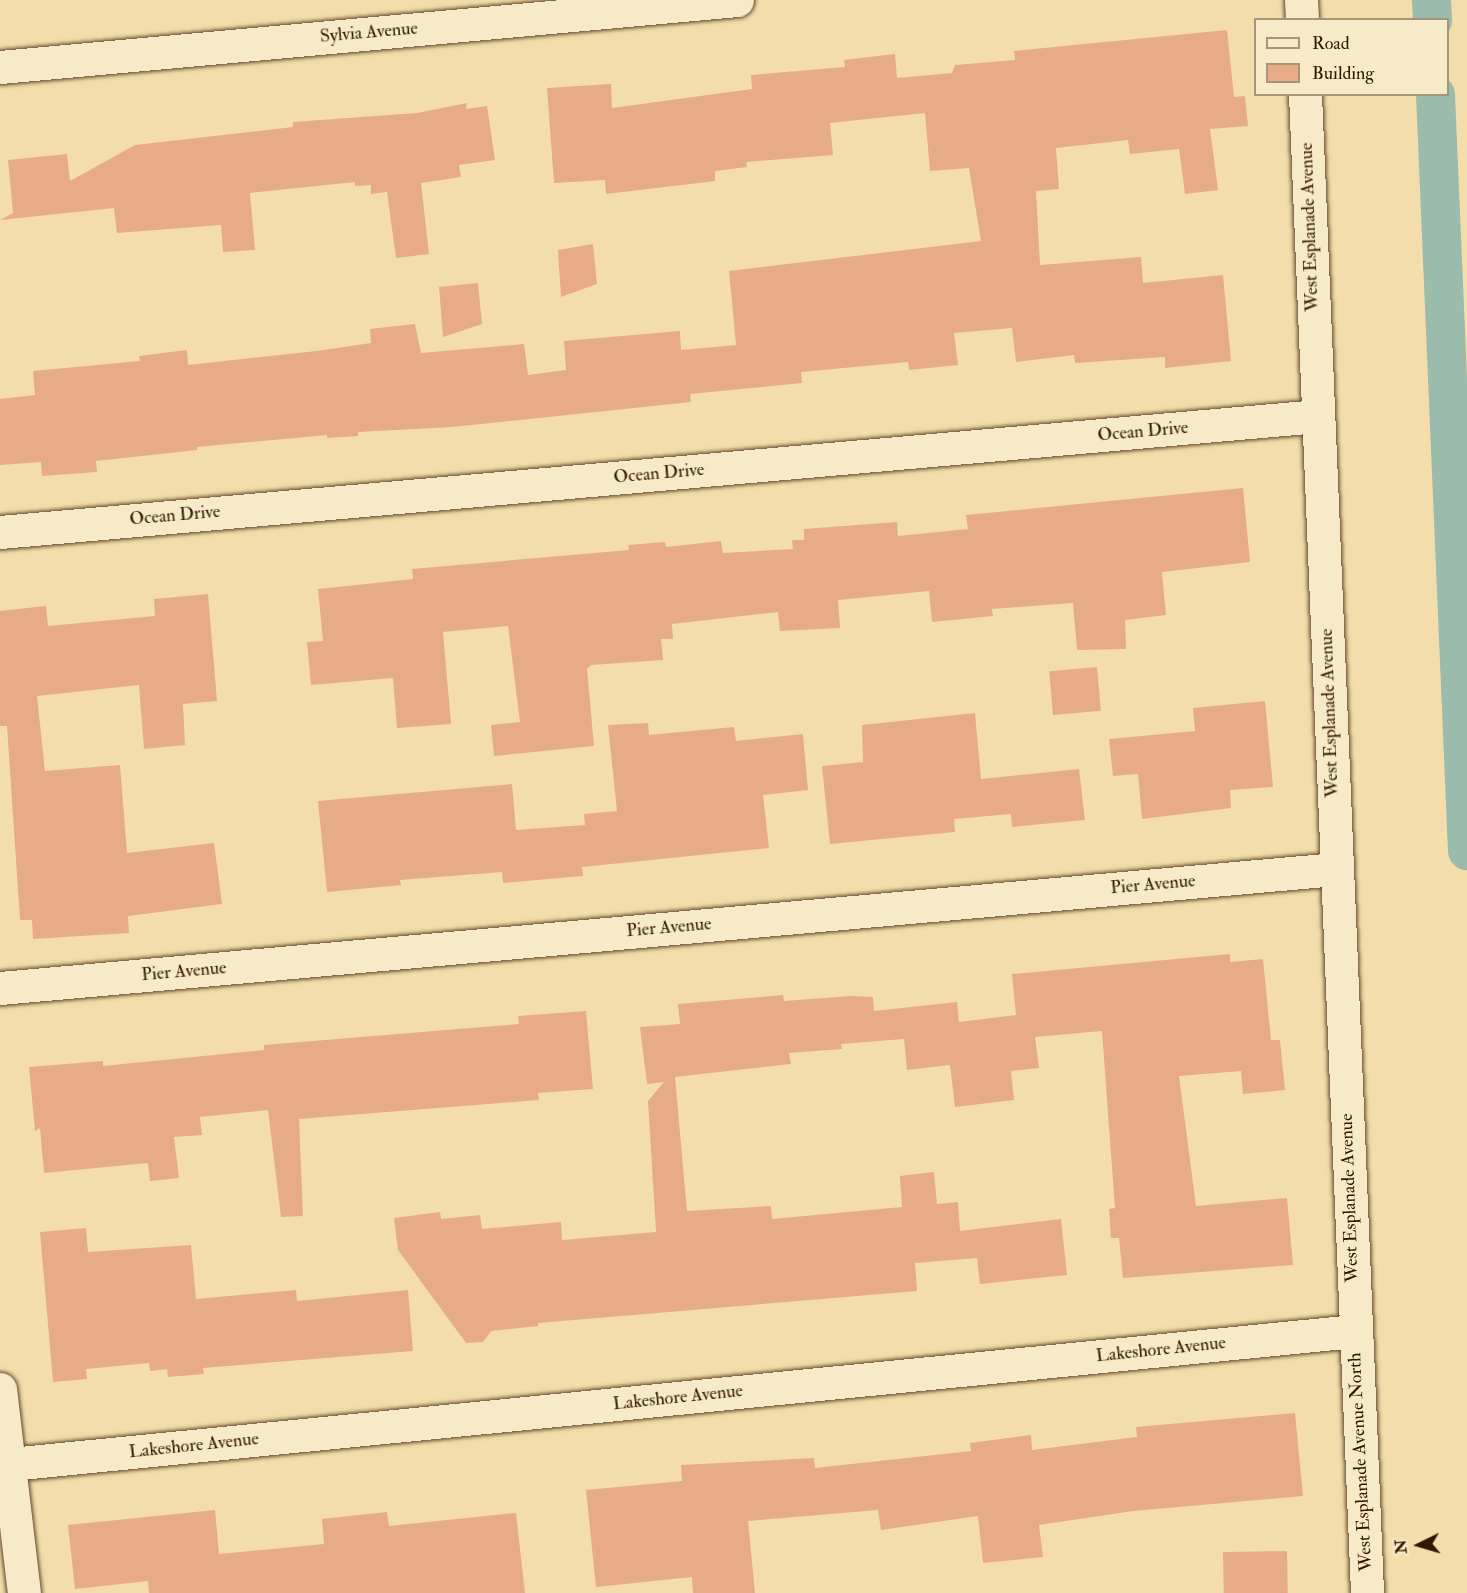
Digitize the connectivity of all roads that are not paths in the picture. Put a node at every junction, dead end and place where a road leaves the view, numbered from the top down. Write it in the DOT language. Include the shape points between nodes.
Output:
graph roads {
  1 [pos="737,0"];
  2 [pos="1301,0"];
  3 [pos="1302,18"];
  4 [pos="0,67"];
  5 [pos="1305,96"];
  6 [pos="1318,416"];
  7 [pos="0,531"];
  8 [pos="1337,869"];
  9 [pos="0,988"];
  10 [pos="1355,1331"];
  11 [pos="0,1389"];
  12 [pos="4,1465"];
  13 [pos="24,1593"];
  14 [pos="1367,1593"];
  1 -- 4 [label="street, Sylvia Avenue"];
  2 -- 3 [label="street"];
  5 -- 6 [label="street, West Esplanade Avenue"];
  6 -- 7 [label="street, Ocean Drive"];
  6 -- 8 [label="street, West Esplanade Avenue"];
  8 -- 9 [label="street, Pier Avenue"];
  8 -- 10 [label="street, West Esplanade Avenue"];
  10 -- 12 [label="street, Lakeshore Avenue"];
  10 -- 14 [label="street, West Esplanade Avenue North"];
  11 -- 12 [label="street"];
  12 -- 13 [label="street"];
}
